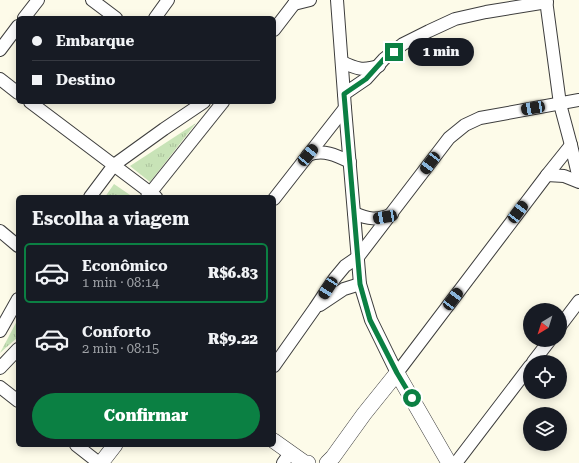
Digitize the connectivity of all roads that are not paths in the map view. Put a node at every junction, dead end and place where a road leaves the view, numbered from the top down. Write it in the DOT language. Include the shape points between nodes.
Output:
graph roads {
  1 [pos="38,0"];
  2 [pos="92,0"];
  3 [pos="168,0"];
  4 [pos="310,0"];
  5 [pos="337,0"];
  6 [pos="547,1"];
  7 [pos="295,2"];
  8 [pos="26,16"];
  9 [pos="113,16"];
  10 [pos="156,16"];
  11 [pos="276,27"];
  12 [pos="16,29"];
  13 [pos="0,50"];
  14 [pos="342,62"];
  15 [pos="379,66"];
  16 [pos="0,79"];
  17 [pos="16,91"];
  18 [pos="344,94"];
  19 [pos="579,100"];
  20 [pos="33,104"];
  21 [pos="201,104"];
  22 [pos="221,104"];
  23 [pos="560,104"];
  24 [pos="345,108"];
  25 [pos="571,145"];
  26 [pos="308,155"];
  27 [pos="350,162"];
  28 [pos="114,165"];
  29 [pos="546,176"];
  30 [pos="579,181"];
  31 [pos="92,195"];
  32 [pos="150,195"];
  33 [pos="152,195"];
  34 [pos="276,195"];
  35 [pos="354,213"];
  36 [pos="392,214"];
  37 [pos="0,231"];
  38 [pos="16,244"];
  39 [pos="358,258"];
  40 [pos="360,284"];
  41 [pos="579,301"];
  42 [pos="16,303"];
  43 [pos="316,308"];
  44 [pos="567,317"];
  45 [pos="0,331"];
  46 [pos="545,347"];
  47 [pos="16,351"];
  48 [pos="538,355"];
  49 [pos="276,363"];
  50 [pos="0,368"];
  51 [pos="397,373"];
  52 [pos="523,375"];
  53 [pos="0,387"];
  54 [pos="16,399"];
  55 [pos="276,444"];
  56 [pos="79,447"];
  57 [pos="114,447"];
  58 [pos="286,458"];
  59 [pos="100,463"];
  60 [pos="307,463"];
  61 [pos="327,463"];
  62 [pos="449,463"];
  63 [pos="456,463"];
  1 -- 8 [label="street"];
  2 -- 9 [label="street"];
  3 -- 10 [label="street"];
  4 -- 7 [label="street"];
  5 -- 14 [label="street"];
  6 -- 15 [label="street" via="455,19 403,44"];
  6 -- 23 [label="street"];
  7 -- 11 [label="street"];
  12 -- 13 [label="street"];
  14 -- 15 [label="street" via="359,69"];
  14 -- 18 [label="street"];
  15 -- 18 [label="street" via="366,79"];
  16 -- 17 [label="street"];
  18 -- 24 [label="street"];
  19 -- 23 [label="street"];
  20 -- 28 [label="street"];
  21 -- 28 [label="street"];
  22 -- 33 [label="street"];
  23 -- 25 [label="street"];
  23 -- 36 [label="street" via="480,118 465,125 449,138"];
  24 -- 26 [label="street"];
  24 -- 27 [label="street"];
  25 -- 29 [label="street"];
  25 -- 30 [label="street"];
  26 -- 27 [label="street" via="324,152"];
  26 -- 34 [label="street"];
  27 -- 35 [label="street"];
  28 -- 31 [label="street"];
  28 -- 32 [label="street"];
  29 -- 30 [label="street" via="564,176"];
  29 -- 51 [label="street"];
  35 -- 36 [label="street" via="374,219"];
  35 -- 39 [label="street"];
  36 -- 39 [label="street"];
  37 -- 38 [label="street"];
  39 -- 40 [label="street"];
  39 -- 43 [label="street" via="345,266"];
  40 -- 43 [label="street" via="344,289"];
  40 -- 51 [label="street" via="370,320"];
  41 -- 44 [label="street"];
  42 -- 45 [label="street"];
  43 -- 49 [label="street"];
  46 -- 48 [label="street"];
  47 -- 50 [label="street"];
  51 -- 61 [label="street"];
  51 -- 62 [label="street"];
  52 -- 63 [label="street"];
  53 -- 54 [label="street"];
  55 -- 58 [label="street"];
  56 -- 59 [label="street"];
  57 -- 59 [label="street"];
  58 -- 60 [label="street"];
}
